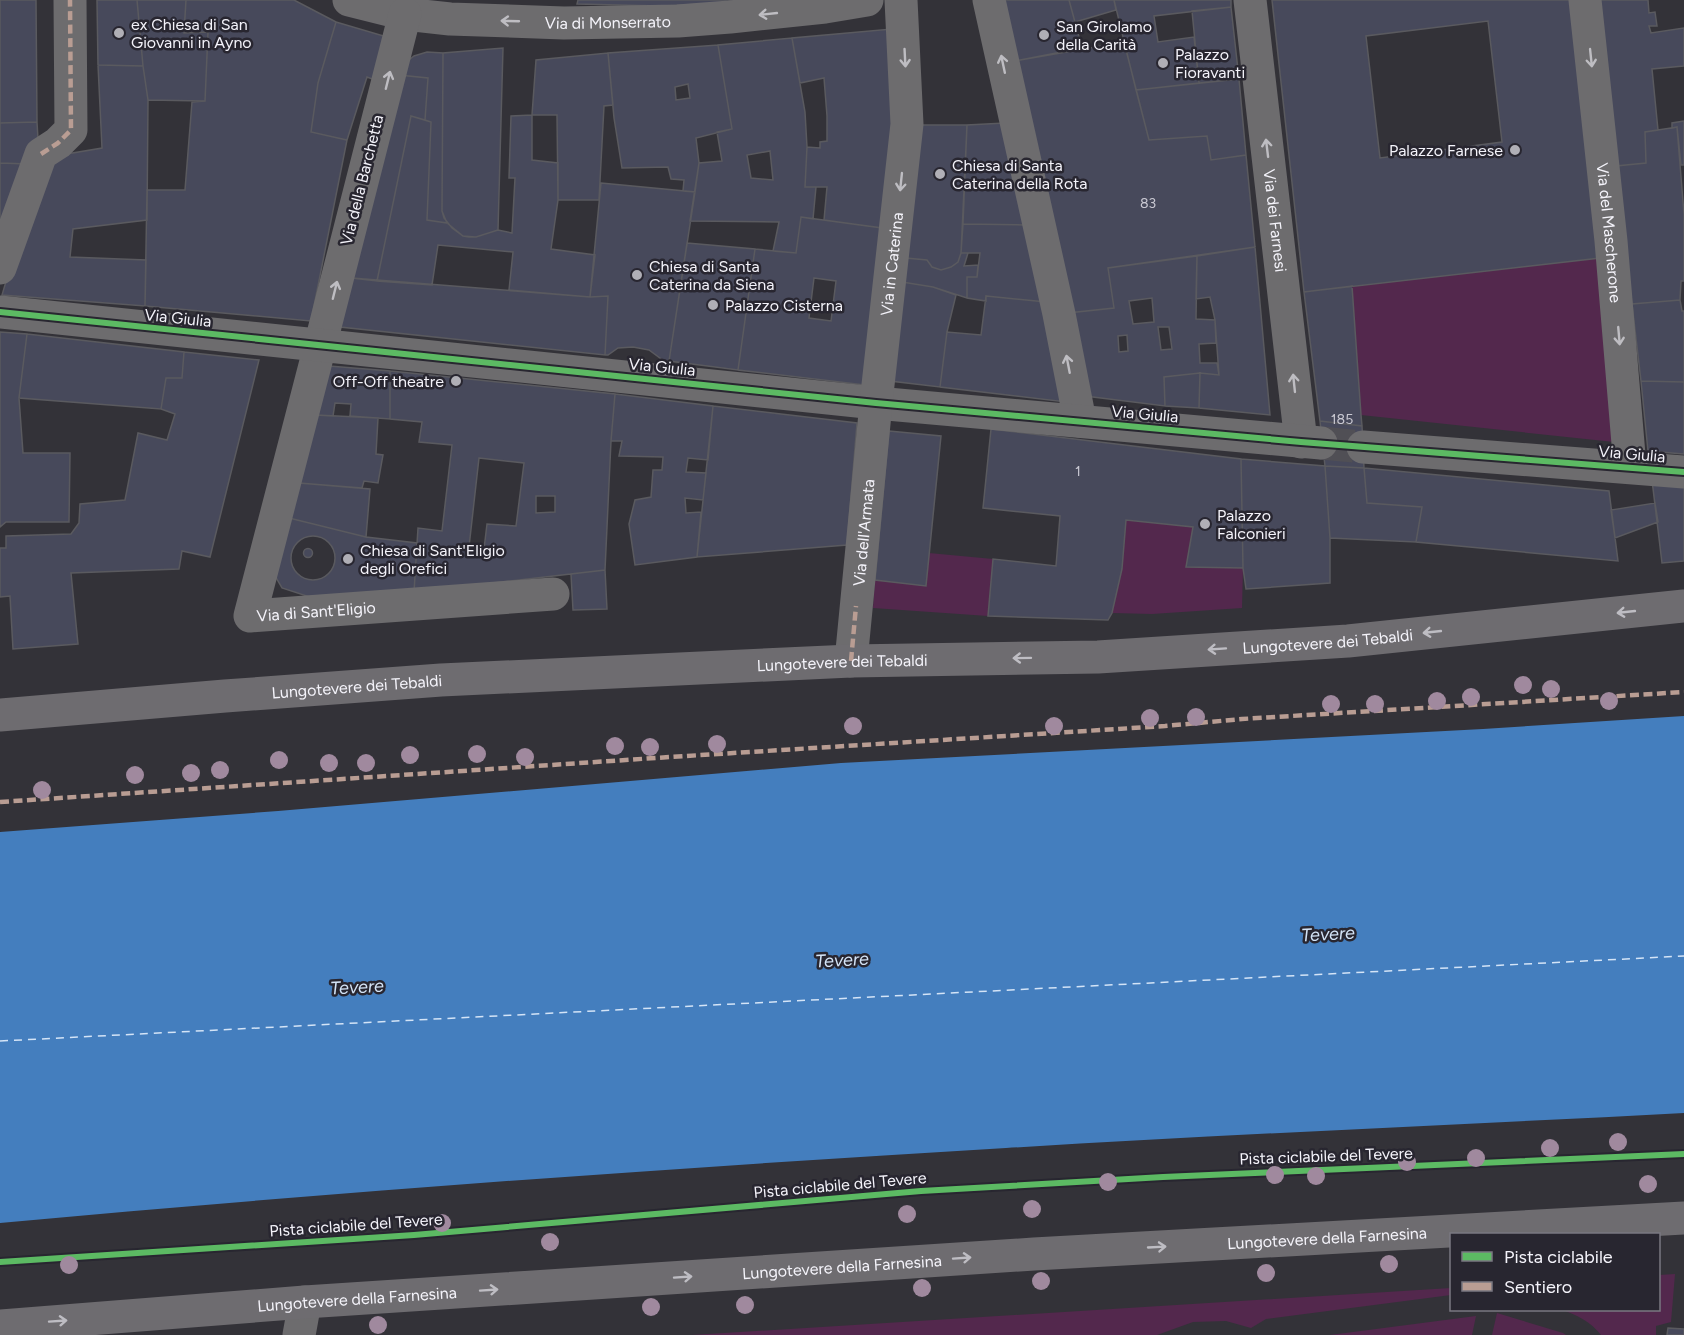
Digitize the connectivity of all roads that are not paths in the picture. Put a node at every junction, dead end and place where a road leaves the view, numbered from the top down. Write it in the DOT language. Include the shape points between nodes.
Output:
graph roads {
  1 [pos="70,0"];
  2 [pos="349,0"];
  3 [pos="867,0"];
  4 [pos="901,0"];
  5 [pos="989,0"];
  6 [pos="1250,0"];
  7 [pos="1585,0"];
  8 [pos="566,11"];
  9 [pos="405,14"];
  10 [pos="0,268"];
  11 [pos="0,312"];
  12 [pos="320,346"];
  13 [pos="876,403"];
  14 [pos="1080,421"];
  15 [pos="1311,442"];
  16 [pos="1363,447"];
  17 [pos="1630,467"];
  18 [pos="1684,472"];
  19 [pos="553,594"];
  20 [pos="1684,606"];
  21 [pos="851,661"];
  22 [pos="0,715"];
  23 [pos="1684,1218"];
  24 [pos="305,1302"];
  25 [pos="0,1326"];
  26 [pos="299,1335"];
  1 -- 10 [label="street" via="70,130 41,154"];
  2 -- 9 [label="street, Via di Monserrato"];
  3 -- 8 [label="street, Via di Monserrato, one-way" via="678,21"];
  4 -- 13 [label="street, Via in Caterina, one-way" via="907,124"];
  14 -- 5 [label="street, one-way"];
  15 -- 6 [label="street, Via dei Farnesi, one-way"];
  7 -- 17 [label="street, Via del Mascherone, one-way"];
  8 -- 9 [label="street, Via di Monserrato, one-way" via="450,19"];
  12 -- 9 [label="street, Via della Barchetta, one-way"];
  11 -- 12 [label="street, Via Giulia"];
  12 -- 13 [label="street, Via Giulia"];
  12 -- 19 [label="street, Via di Sant'Eligio" via="250,616"];
  13 -- 14 [label="street, Via Giulia"];
  13 -- 21 [label="street, Via dell'Armata"];
  14 -- 15 [label="street, Via Giulia"];
  16 -- 17 [label="street, Via Giulia"];
  17 -- 18 [label="street, Via Giulia"];
  20 -- 21 [label="main road, Lungotevere dei Tebaldi, one-way" via="1348,641 1098,657"];
  21 -- 22 [label="main road, Lungotevere dei Tebaldi" via="441,680"];
  24 -- 23 [label="main road, Lungotevere della Farnesina, one-way" via="1034,1254"];
  25 -- 24 [label="main road, Lungotevere della Farnesina, one-way"];
  24 -- 26 [label="street"];
}
